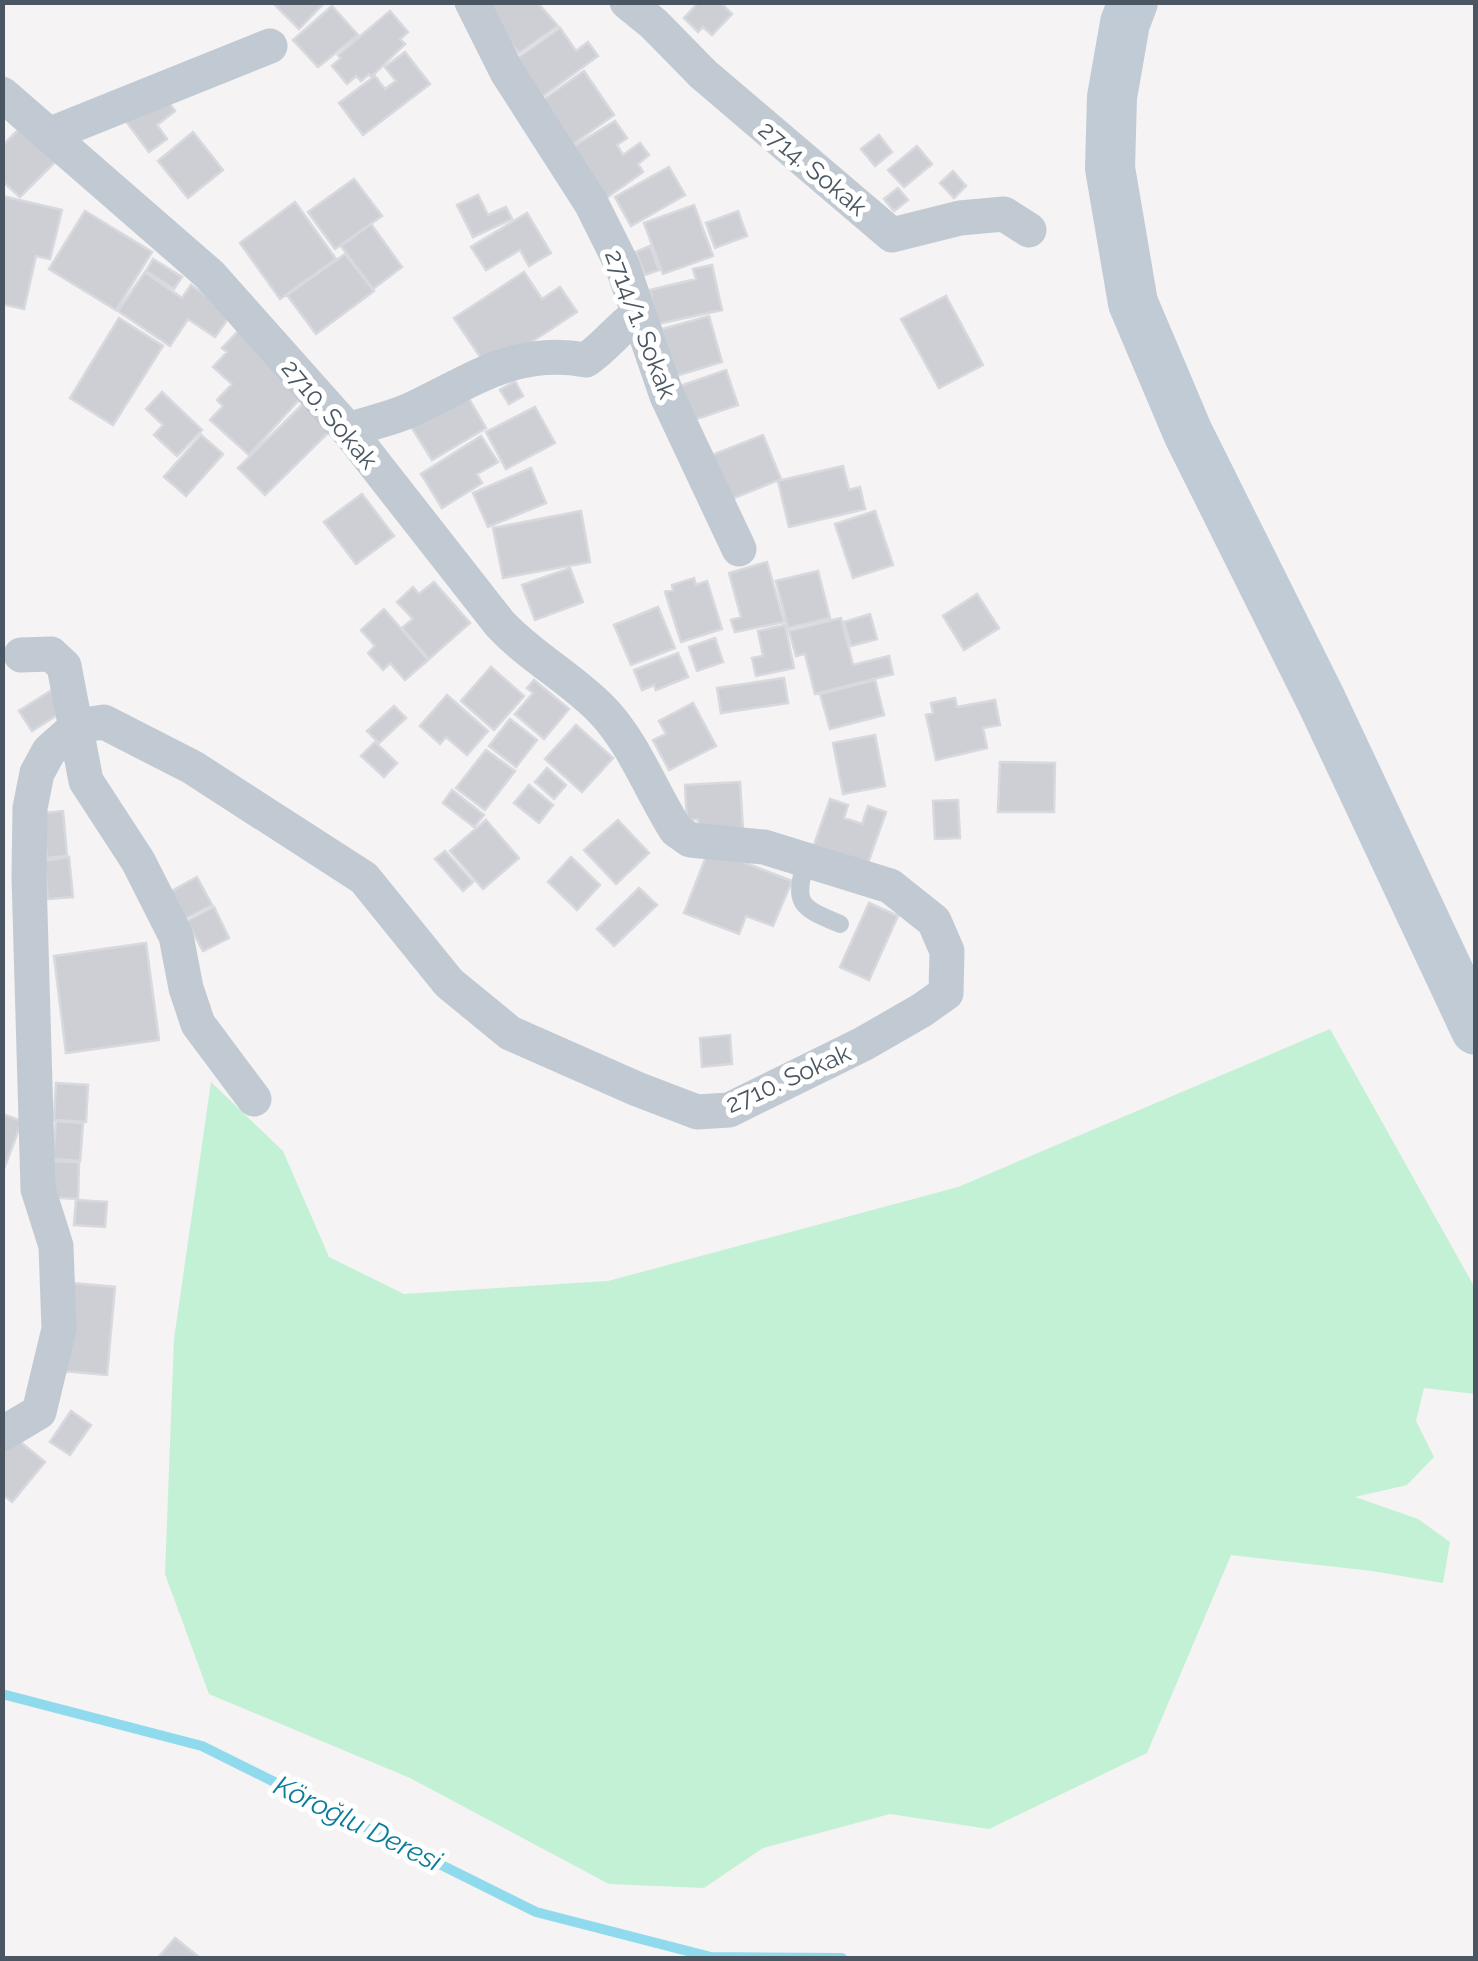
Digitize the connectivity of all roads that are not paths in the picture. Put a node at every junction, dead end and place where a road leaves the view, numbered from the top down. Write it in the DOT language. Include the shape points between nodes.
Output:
graph roads {
  1 [pos="472,2"];
  2 [pos="1132,2"];
  3 [pos="652,10"];
  4 [pos="270,46"];
  5 [pos="2,94"];
  6 [pos="51,134"];
  7 [pos="1029,230"];
  8 [pos="637,315"];
  9 [pos="348,430"];
  10 [pos="738,549"];
  11 [pos="21,656"];
  12 [pos="77,726"];
  13 [pos="806,860"];
  14 [pos="840,924"];
  15 [pos="1476,1030"];
  16 [pos="254,1100"];
  17 [pos="2,1434"];
  1 -- 8 [label="street, 2714/1. Sokak" via="507,72 591,203 622,265"];
  2 -- 15 [label="main road" via="1112,98 1110,168 1133,304 1188,433"];
  3 -- 7 [label="street, 2714. Sokak" via="702,74 892,235 1004,214"];
  4 -- 6 [label="street"];
  5 -- 6 [label="street, 2710. Sokak"];
  6 -- 9 [label="street, 2710. Sokak" via="210,275"];
  8 -- 9 [label="street" via="586,360 525,358 404,413"];
  8 -- 10 [label="street, 2714/1. Sokak"];
  9 -- 13 [label="street, 2710. Sokak" via="500,624 605,713 676,830 690,840 764,846"];
  11 -- 12 [label="street" via="51,654 64,666"];
  12 -- 13 [label="street, 2710. Sokak" via="104,722 192,767 364,878 450,984 510,1033 697,1112 729,1110 864,1044 946,992 947,950 934,921 890,886"];
  12 -- 16 [label="street" via="86,782 176,936 198,1024"];
  12 -- 17 [label="street" via="49,751 30,808 38,1189 56,1246 60,1328 39,1412"];
  13 -- 14 [label="lane" via="800,882 804,908"];
}
